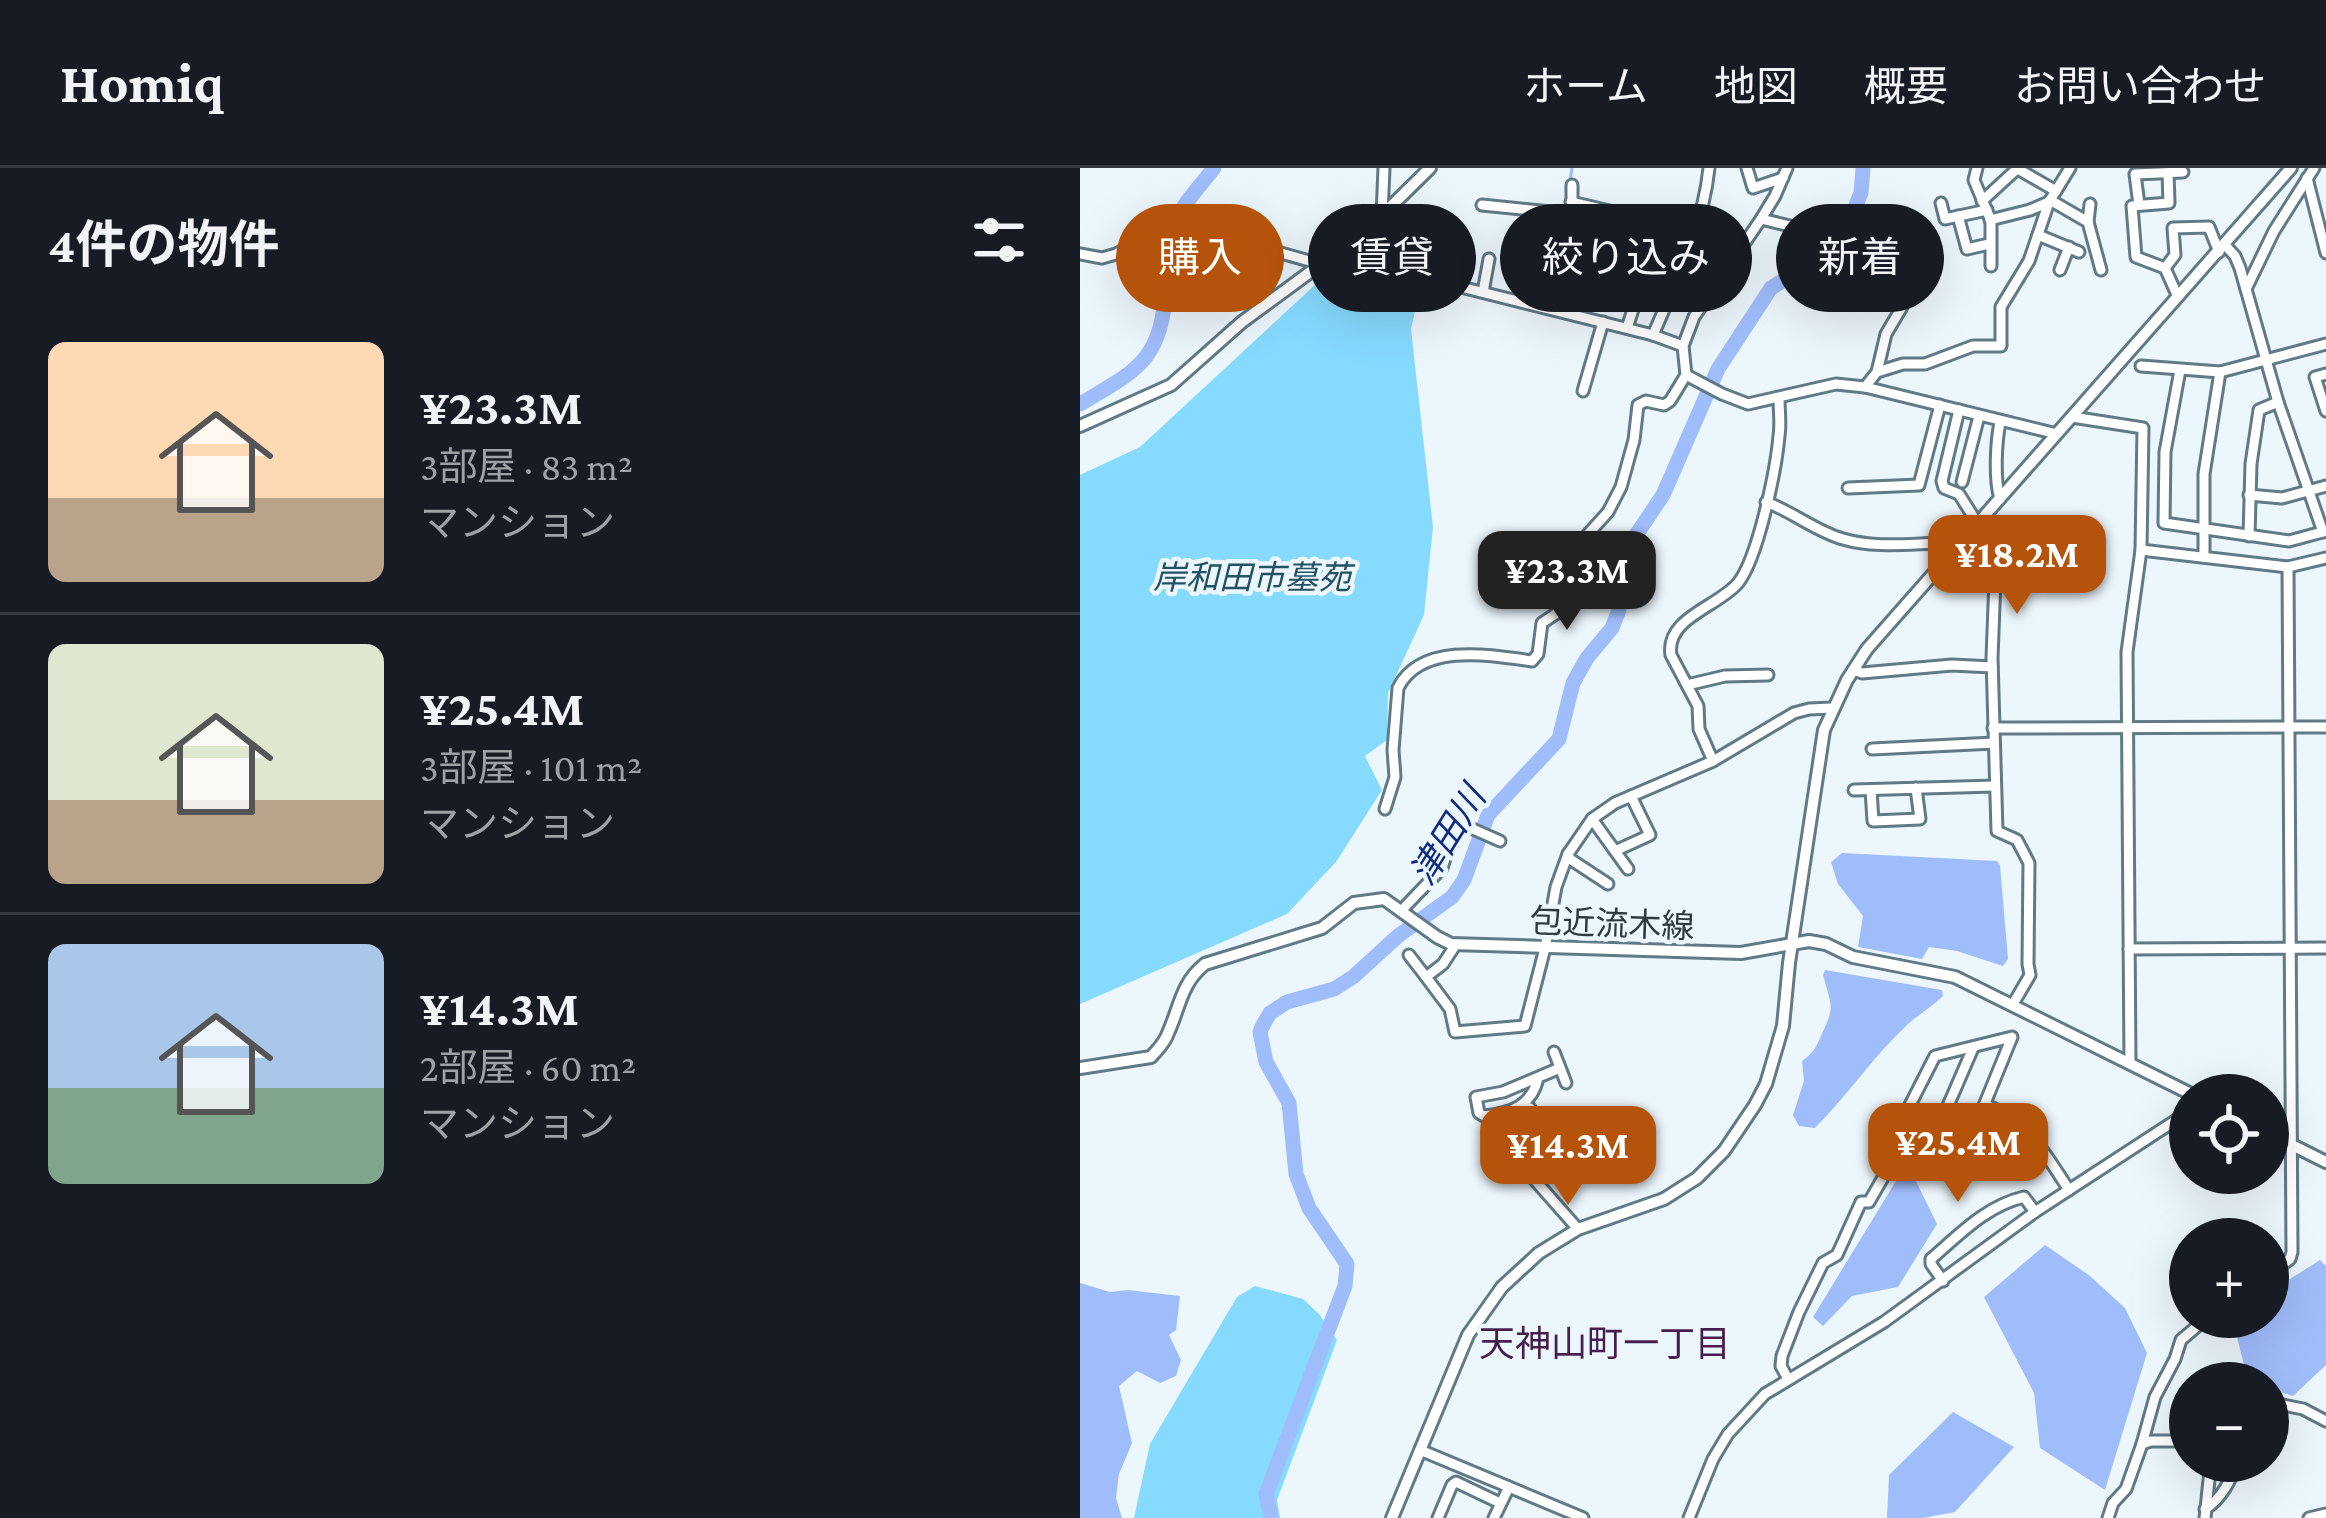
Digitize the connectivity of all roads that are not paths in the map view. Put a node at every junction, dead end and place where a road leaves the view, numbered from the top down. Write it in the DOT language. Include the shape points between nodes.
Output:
graph roads {
  1 [pos="1384,168"];
  2 [pos="1430,168"];
  3 [pos="1708,168"];
  4 [pos="1747,168"];
  5 [pos="1977,168"];
  6 [pos="2070,168"];
  7 [pos="2291,168"];
  8 [pos="2018,169"];
  9 [pos="2168,172"];
  10 [pos="2183,172"];
  11 [pos="1785,173"];
  12 [pos="2310,173"];
  13 [pos="1572,185"];
  14 [pos="2052,198"];
  15 [pos="1571,202"];
  16 [pos="1941,203"];
  17 [pos="1382,204"];
  18 [pos="1393,204"];
  19 [pos="1579,204"];
  20 [pos="2090,204"];
  21 [pos="1482,205"];
  22 [pos="2139,206"];
  23 [pos="1500,207"];
  24 [pos="1986,210"];
  25 [pos="1958,216"];
  26 [pos="1761,219"];
  27 [pos="2088,222"];
  28 [pos="2038,235"];
  29 [pos="1989,244"];
  30 [pos="2222,249"];
  31 [pos="2326,253"];
  32 [pos="1080,254"];
  33 [pos="1489,259"];
  34 [pos="1308,261"];
  35 [pos="1991,266"];
  36 [pos="2165,268"];
  37 [pos="2060,270"];
  38 [pos="2101,270"];
  39 [pos="1308,273"];
  40 [pos="2246,289"];
  41 [pos="1476,290"];
  42 [pos="1483,292"];
  43 [pos="1500,296"];
  44 [pos="2178,297"];
  45 [pos="1566,312"];
  46 [pos="1632,312"];
  47 [pos="1603,322"];
  48 [pos="1627,328"];
  49 [pos="1653,335"];
  50 [pos="2326,344"];
  51 [pos="1683,346"];
  52 [pos="2266,360"];
  53 [pos="2141,366"];
  54 [pos="2180,370"];
  55 [pos="1877,372"];
  56 [pos="2220,372"];
  57 [pos="2326,374"];
  58 [pos="1686,375"];
  59 [pos="1865,387"];
  60 [pos="1583,391"];
  61 [pos="1779,398"];
  62 [pos="2278,402"];
  63 [pos="1940,405"];
  64 [pos="1959,410"];
  65 [pos="2326,411"];
  66 [pos="1979,416"];
  67 [pos="2072,417"];
  68 [pos="2000,422"];
  69 [pos="1080,426"];
  70 [pos="2056,434"];
  71 [pos="1973,441"];
  72 [pos="1929,448"];
  73 [pos="1996,448"];
  74 [pos="1949,453"];
  75 [pos="1963,482"];
  76 [pos="2326,486"];
  77 [pos="1848,488"];
  78 [pos="2310,490"];
  79 [pos="2249,495"];
  80 [pos="2000,499"];
  81 [pos="1766,502"];
  82 [pos="1978,524"];
  83 [pos="2204,530"];
  84 [pos="2325,532"];
  85 [pos="2249,536"];
  86 [pos="1957,548"];
  87 [pos="2141,550"];
  88 [pos="2204,557"];
  89 [pos="2326,558"];
  90 [pos="2288,566"];
  91 [pos="1992,667"];
  92 [pos="1853,670"];
  93 [pos="1768,675"];
  94 [pos="1687,685"];
  95 [pos="1832,708"];
  96 [pos="2288,727"];
  97 [pos="2326,727"];
  98 [pos="1994,728"];
  99 [pos="2128,728"];
  100 [pos="1994,743"];
  101 [pos="1872,749"];
  102 [pos="1713,761"];
  103 [pos="1996,786"];
  104 [pos="1916,788"];
  105 [pos="1854,790"];
  106 [pos="1871,790"];
  107 [pos="1631,796"];
  108 [pos="1384,808"];
  109 [pos="1592,819"];
  110 [pos="1500,842"];
  111 [pos="1615,850"];
  112 [pos="1568,854"];
  113 [pos="1628,869"];
  114 [pos="1608,884"];
  115 [pos="1404,914"];
  116 [pos="1456,944"];
  117 [pos="1794,944"];
  118 [pos="2290,947"];
  119 [pos="1545,948"];
  120 [pos="2326,948"];
  121 [pos="2129,950"];
  122 [pos="1409,955"];
  123 [pos="1426,976"];
  124 [pos="2018,1007"];
  125 [pos="1455,1032"];
  126 [pos="1442,1034"];
  127 [pos="2012,1037"];
  128 [pos="1973,1048"];
  129 [pos="1554,1052"];
  130 [pos="2130,1064"];
  131 [pos="1080,1068"];
  132 [pos="1560,1068"];
  133 [pos="1538,1078"];
  134 [pos="1566,1083"];
  135 [pos="2169,1083"];
  136 [pos="1985,1105"];
  137 [pos="1530,1108"];
  138 [pos="2008,1115"];
  139 [pos="1504,1118"];
  140 [pos="1941,1122"];
  141 [pos="2169,1125"];
  142 [pos="2289,1144"];
  143 [pos="2292,1145"];
  144 [pos="2326,1162"];
  145 [pos="2069,1190"];
  146 [pos="2035,1212"];
  147 [pos="1578,1229"];
  148 [pos="2289,1260"];
  149 [pos="1943,1282"];
  150 [pos="2182,1338"];
  151 [pos="1788,1378"];
  152 [pos="2289,1406"];
  153 [pos="2326,1421"];
  154 [pos="2169,1441"];
  155 [pos="2142,1444"];
  156 [pos="1420,1450"];
  157 [pos="2209,1482"];
  158 [pos="2229,1482"];
  159 [pos="1509,1487"];
  160 [pos="1500,1503"];
  161 [pos="2205,1514"];
  162 [pos="2326,1514"];
  163 [pos="1392,1518"];
  164 [pos="1438,1518"];
  165 [pos="1494,1518"];
  166 [pos="1583,1518"];
  167 [pos="1689,1518"];
  168 [pos="2108,1518"];
  169 [pos="2309,1518"];
  1 -- 17 [label="street"];
  2 -- 18 [label="street"];
  3 -- 49 [label="street" via="1682,272"];
  4 -- 11 [label="street" via="1753,188"];
  5 -- 24 [label="street"];
  6 -- 14 [label="street"];
  7 -- 30 [label="street"];
  8 -- 14 [label="street"];
  8 -- 24 [label="street"];
  9 -- 10 [label="street"];
  9 -- 22 [label="street" via="2169,203"];
  9 -- 22 [label="street" via="2135,174"];
  11 -- 26 [label="street"];
  12 -- 31 [label="street"];
  12 -- 40 [label="street"];
  13 -- 15 [label="street"];
  14 -- 24 [label="street" via="2030,210"];
  14 -- 27 [label="street"];
  14 -- 28 [label="street"];
  15 -- 19 [label="street"];
  16 -- 25 [label="street" via="1945,219"];
  20 -- 27 [label="street"];
  21 -- 23 [label="street"];
  22 -- 36 [label="street" via="2132,206 2136,257"];
  24 -- 25 [label="street"];
  24 -- 29 [label="street"];
  25 -- 29 [label="street" via="1967,249"];
  26 -- 51 [label="street"];
  26 -- 55 [label="street" via="1819,233 1845,267 1902,307"];
  27 -- 38 [label="street"];
  28 -- 37 [label="street" via="2074,249"];
  28 -- 55 [label="street" via="2001,307 2001,346"];
  29 -- 35 [label="street"];
  30 -- 36 [label="street" via="2210,227 2173,228 2174,255"];
  30 -- 40 [label="street" via="2235,256"];
  30 -- 44 [label="street"];
  32 -- 34 [label="street" via="1102,258 1185,226"];
  33 -- 42 [label="street"];
  36 -- 44 [label="street"];
  39 -- 69 [label="street" via="1171,385"];
  40 -- 52 [label="street"];
  41 -- 42 [label="street"];
  42 -- 43 [label="street"];
  44 -- 67 [label="street"];
  45 -- 47 [label="street"];
  46 -- 48 [label="street"];
  47 -- 48 [label="street"];
  47 -- 60 [label="street"];
  48 -- 49 [label="street"];
  49 -- 51 [label="street"];
  50 -- 52 [label="street"];
  51 -- 58 [label="street"];
  52 -- 56 [label="street"];
  52 -- 62 [label="street"];
  53 -- 54 [label="street"];
  54 -- 56 [label="street"];
  54 -- 83 [label="street" via="2165,452 2164,523"];
  55 -- 59 [label="street"];
  56 -- 83 [label="street"];
  57 -- 65 [label="street" via="2315,377"];
  58 -- 61 [label="street" via="1748,404"];
  58 -- 108 [label="street" via="1664,405 1638,405 1608,512 1579,544 1561,547 1566,607 1542,623 1532,661 1445,657 1402,681 1395,777"];
  59 -- 61 [label="street" via="1836,384"];
  59 -- 63 [label="street"];
  61 -- 81 [label="street"];
  62 -- 78 [label="street"];
  62 -- 79 [label="street" via="2259,410"];
  63 -- 64 [label="street"];
  63 -- 72 [label="street"];
  64 -- 66 [label="street"];
  64 -- 74 [label="street"];
  66 -- 68 [label="street"];
  66 -- 71 [label="street"];
  67 -- 70 [label="street"];
  67 -- 87 [label="street" via="2143,428"];
  68 -- 70 [label="street"];
  68 -- 73 [label="street"];
  70 -- 80 [label="street"];
  71 -- 73 [label="street"];
  71 -- 75 [label="street"];
  72 -- 74 [label="street"];
  72 -- 77 [label="street" via="1919,485"];
  73 -- 80 [label="street"];
  74 -- 82 [label="street" via="1944,488 1959,494"];
  76 -- 78 [label="street"];
  78 -- 79 [label="street"];
  78 -- 84 [label="street"];
  79 -- 85 [label="street"];
  80 -- 82 [label="street"];
  81 -- 86 [label="street" via="1842,539"];
  81 -- 94 [label="street" via="1738,583 1672,636 1671,655"];
  82 -- 86 [label="street"];
  82 -- 91 [label="street" via="1996,553"];
  83 -- 85 [label="street"];
  83 -- 88 [label="street"];
  84 -- 85 [label="street" via="2289,541"];
  86 -- 92 [label="street"];
  87 -- 88 [label="street"];
  87 -- 99 [label="street"];
  88 -- 90 [label="street"];
  89 -- 90 [label="street"];
  90 -- 96 [label="street"];
  91 -- 92 [label="street"];
  91 -- 98 [label="street"];
  92 -- 95 [label="street"];
  93 -- 94 [label="street"];
  94 -- 102 [label="street"];
  95 -- 102 [label="street" via="1794,713"];
  95 -- 117 [label="street"];
  96 -- 97 [label="street"];
  96 -- 99 [label="street"];
  96 -- 118 [label="street"];
  98 -- 99 [label="street"];
  98 -- 100 [label="street"];
  99 -- 121 [label="street"];
  100 -- 101 [label="street"];
  100 -- 103 [label="street"];
  102 -- 107 [label="street"];
  103 -- 104 [label="street"];
  103 -- 124 [label="street" via="1997,831 2017,840 2030,863 2030,975"];
  104 -- 106 [label="street"];
  104 -- 106 [label="street" via="1920,819 1873,820"];
  105 -- 106 [label="street"];
  107 -- 109 [label="street"];
  107 -- 111 [label="street" via="1650,835"];
  109 -- 111 [label="street"];
  109 -- 112 [label="street"];
  110 -- 115 [label="street" via="1457,822 1442,868"];
  111 -- 113 [label="street"];
  112 -- 114 [label="street"];
  112 -- 119 [label="street"];
  115 -- 116 [label="street, 包近流木線"];
  115 -- 131 [label="street" via="1384,898 1354,903 1322,928 1205,964 1184,987 1167,1039 1150,1057"];
  116 -- 119 [label="street, 包近流木線"];
  116 -- 123 [label="street"];
  117 -- 119 [label="street, 包近流木線" via="1741,953"];
  117 -- 124 [label="street, 包近流木線" via="1809,940 1955,977"];
  117 -- 147 [label="street" via="1776,1054 1724,1151 1683,1189"];
  118 -- 120 [label="street"];
  118 -- 121 [label="street"];
  118 -- 143 [label="street"];
  119 -- 125 [label="street" via="1525,1026"];
  121 -- 130 [label="street"];
  122 -- 123 [label="street"];
  123 -- 125 [label="street" via="1450,1009"];
  124 -- 127 [label="street"];
  124 -- 130 [label="street, 包近流木線"];
  125 -- 126 [label="street"];
  127 -- 128 [label="street"];
  127 -- 136 [label="street"];
  128 -- 140 [label="street"];
  128 -- 140 [label="street" via="1935,1056 1909,1107"];
  129 -- 132 [label="street"];
  130 -- 135 [label="street, 包近流木線"];
  132 -- 133 [label="street"];
  132 -- 134 [label="street"];
  133 -- 139 [label="street" via="1527,1102"];
  133 -- 139 [label="street" via="1476,1097 1484,1116"];
  136 -- 138 [label="street"];
  136 -- 140 [label="street" via="1972,1136"];
  137 -- 139 [label="street"];
  138 -- 145 [label="street" via="2035,1138"];
  138 -- 151 [label="street" via="2000,1134 1945,1158 1896,1155 1807,1295 1782,1356"];
  139 -- 147 [label="street" via="1533,1178"];
  141 -- 145 [label="street"];
  142 -- 143 [label="street"];
  143 -- 144 [label="street"];
  143 -- 148 [label="street"];
  145 -- 146 [label="street"];
  146 -- 149 [label="street"];
  146 -- 149 [label="street" via="2024,1197 1980,1216 1931,1259"];
  147 -- 156 [label="street" via="1524,1265 1490,1302 1461,1349"];
  149 -- 151 [label="street"];
  150 -- 155 [label="street"];
  151 -- 167 [label="street" via="1728,1434"];
  152 -- 153 [label="street"];
  154 -- 155 [label="street"];
  155 -- 168 [label="street"];
  156 -- 159 [label="street"];
  156 -- 163 [label="street"];
  157 -- 161 [label="street"];
  158 -- 161 [label="street"];
  159 -- 160 [label="street"];
  159 -- 166 [label="street"];
  160 -- 164 [label="street" via="1456,1482"];
  160 -- 165 [label="street"];
  162 -- 169 [label="street"];
}
